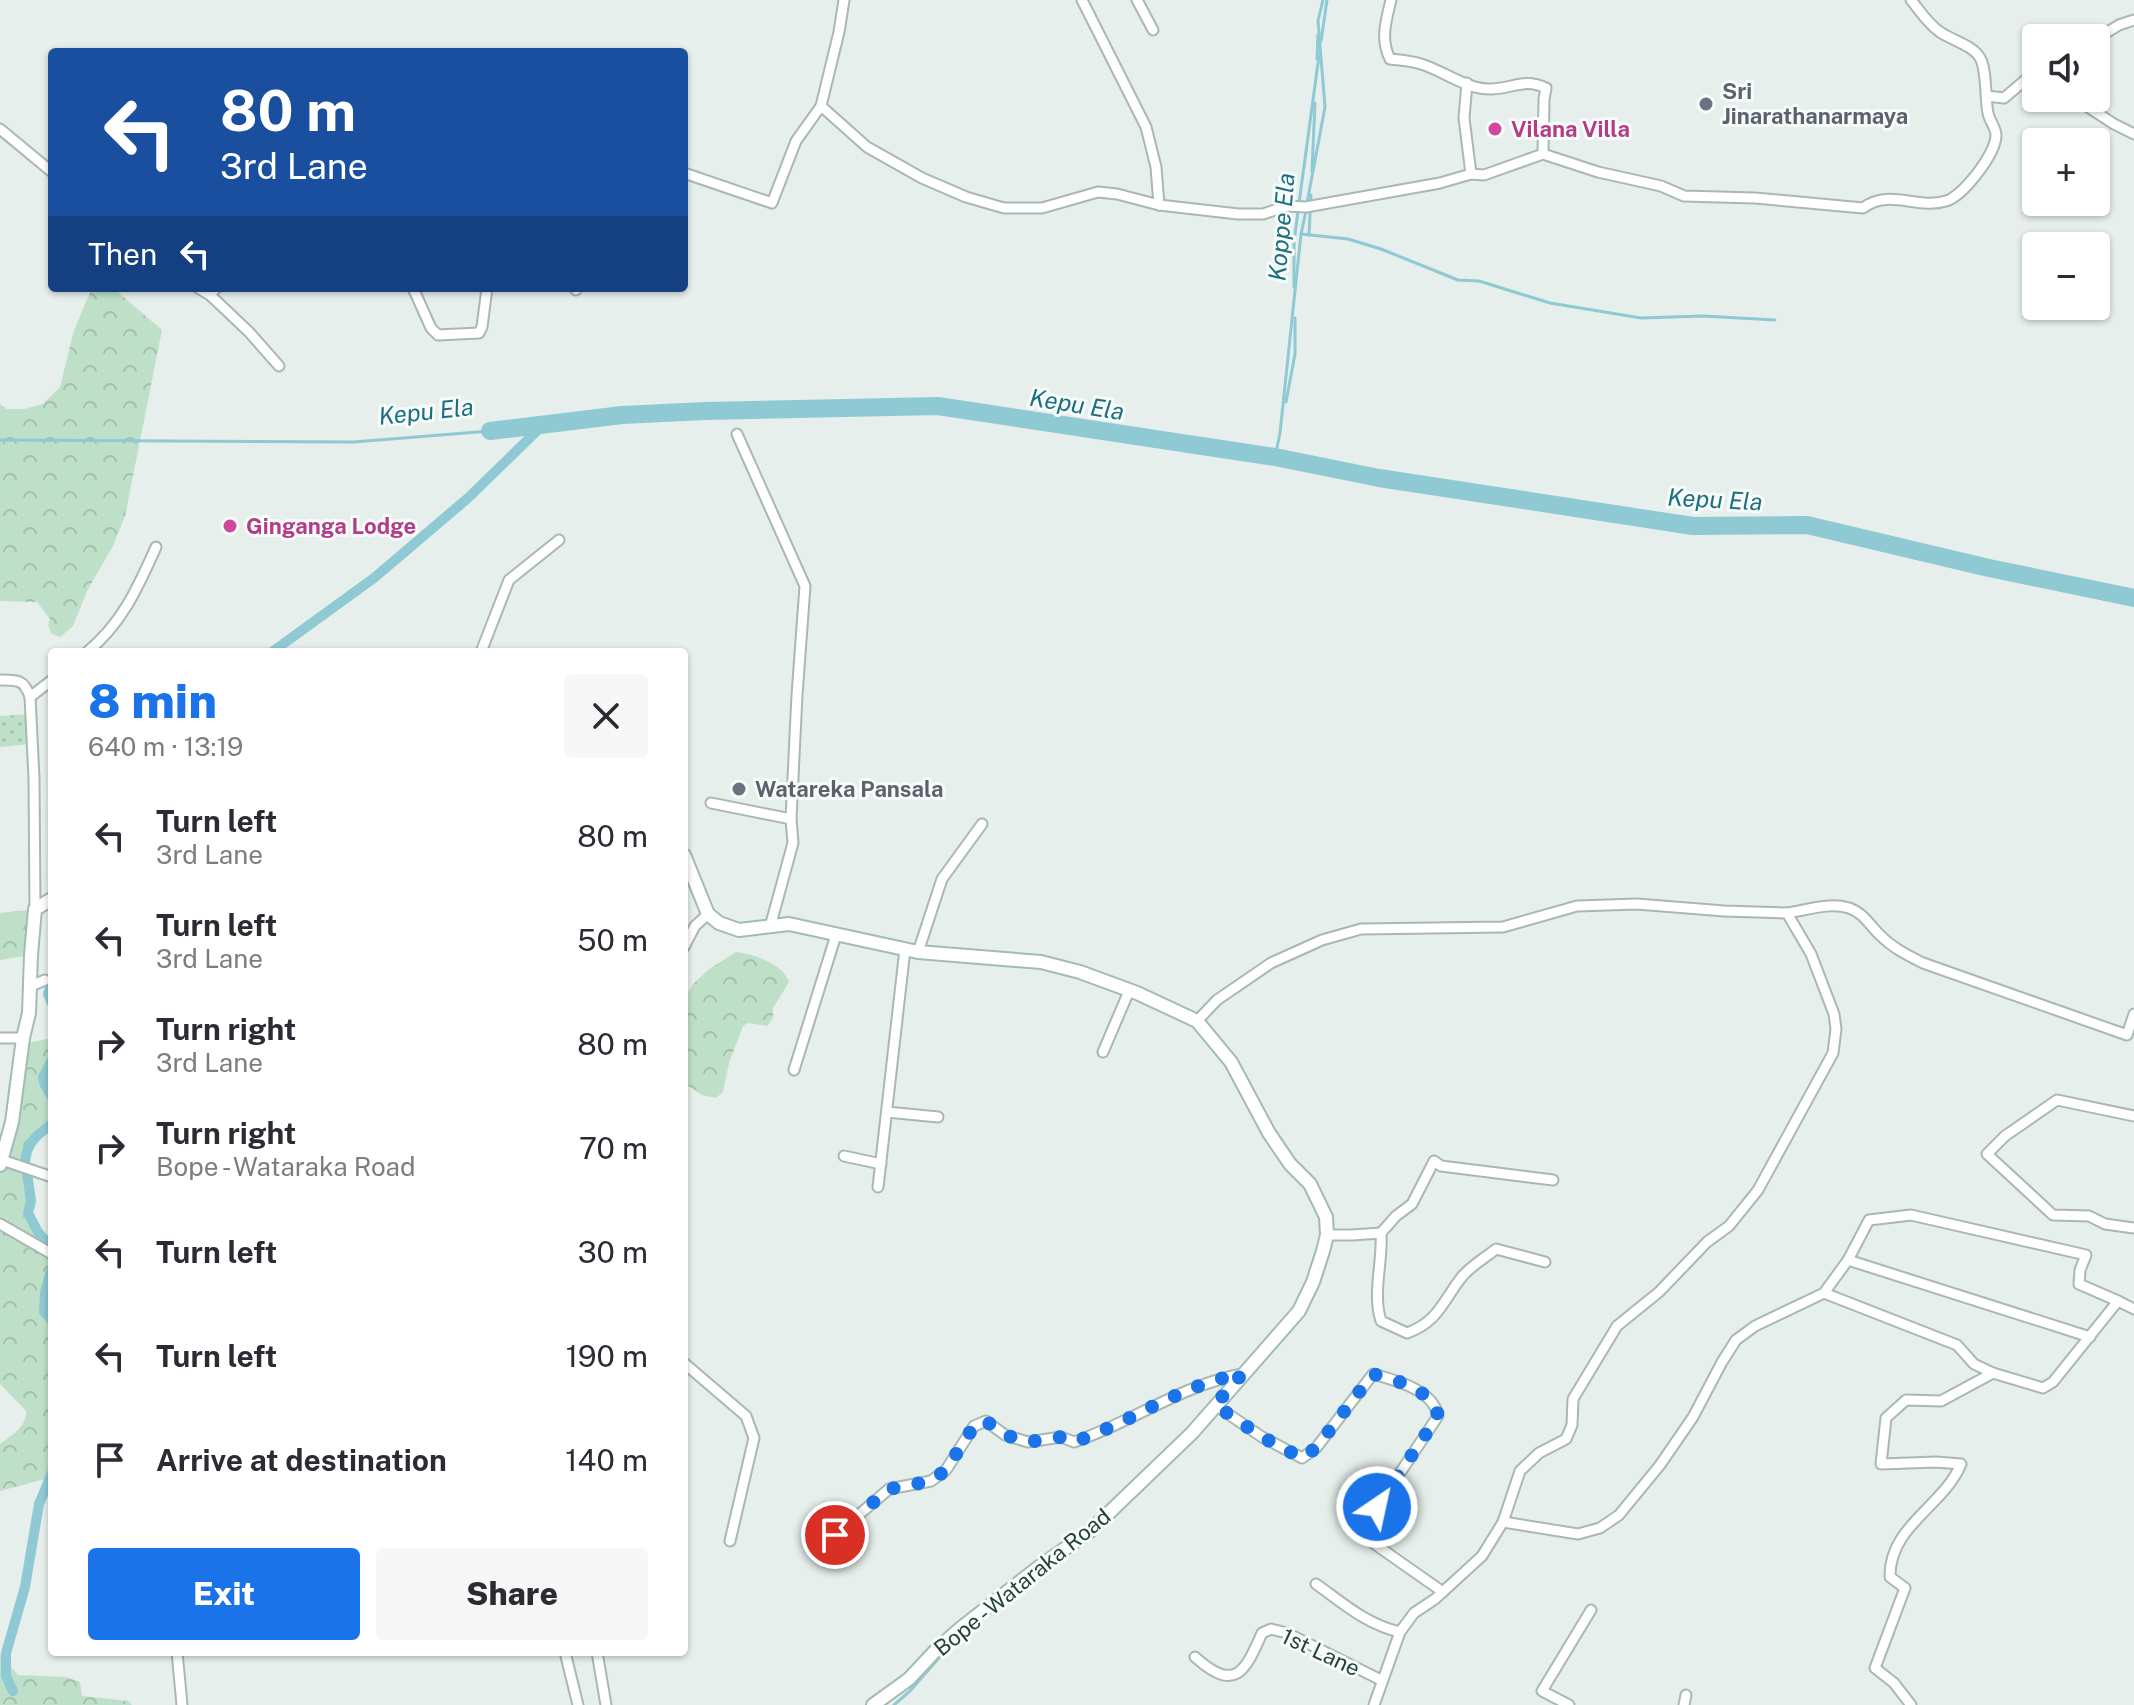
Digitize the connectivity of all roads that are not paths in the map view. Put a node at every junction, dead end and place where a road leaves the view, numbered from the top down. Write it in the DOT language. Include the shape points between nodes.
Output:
graph roads {
  1 [pos="844,0"];
  2 [pos="1082,0"];
  3 [pos="1137,0"];
  4 [pos="1391,0"];
  5 [pos="1911,0"];
  6 [pos="2134,20"];
  7 [pos="1153,30"];
  8 [pos="2110,30"];
  9 [pos="1467,83"];
  10 [pos="2022,83"];
  11 [pos="1987,96"];
  12 [pos="821,106"];
  13 [pos="2096,112"];
  14 [pos="0,129"];
  15 [pos="2134,134"];
  16 [pos="1543,154"];
  17 [pos="48,169"];
  18 [pos="688,174"];
  19 [pos="1471,174"];
  20 [pos="1159,205"];
  21 [pos="214,292"];
  22 [pos="415,292"];
  23 [pos="486,292"];
  24 [pos="279,366"];
  25 [pos="737,434"];
  26 [pos="559,540"];
  27 [pos="156,547"];
  28 [pos="92,648"];
  29 [pos="483,648"];
  30 [pos="0,680"];
  31 [pos="48,683"];
  32 [pos="30,697"];
  33 [pos="711,803"];
  34 [pos="791,819"];
  35 [pos="982,824"];
  36 [pos="688,865"];
  37 [pos="48,901"];
  38 [pos="35,909"];
  39 [pos="1787,913"];
  40 [pos="708,914"];
  41 [pos="770,927"];
  42 [pos="836,935"];
  43 [pos="688,939"];
  44 [pos="912,951"];
  45 [pos="45,980"];
  46 [pos="31,986"];
  47 [pos="1129,991"];
  48 [pos="2134,1014"];
  49 [pos="1197,1021"];
  50 [pos="2130,1037"];
  51 [pos="0,1038"];
  52 [pos="23,1038"];
  53 [pos="1103,1052"];
  54 [pos="794,1070"];
  55 [pos="887,1112"];
  56 [pos="2134,1116"];
  57 [pos="938,1117"];
  58 [pos="844,1156"];
  59 [pos="1,1163"];
  60 [pos="881,1164"];
  61 [pos="48,1176"];
  62 [pos="1553,1180"];
  63 [pos="878,1187"];
  64 [pos="0,1224"];
  65 [pos="2134,1228"];
  66 [pos="1381,1233"];
  67 [pos="1327,1235"];
  68 [pos="48,1252"];
  69 [pos="1848,1260"];
  70 [pos="1545,1262"];
  71 [pos="1824,1293"];
  72 [pos="2118,1301"];
  73 [pos="2134,1309"];
  74 [pos="2090,1337"];
  75 [pos="688,1366"];
  76 [pos="1993,1373"];
  77 [pos="1242,1374"];
  78 [pos="1215,1405"];
  79 [pos="1503,1522"];
  80 [pos="835,1535"];
  81 [pos="730,1541"];
  82 [pos="1316,1584"];
  83 [pos="1443,1592"];
  84 [pos="1591,1610"];
  85 [pos="1400,1632"];
  86 [pos="177,1656"];
  87 [pos="566,1656"];
  88 [pos="598,1656"];
  89 [pos="1195,1657"];
  90 [pos="1381,1680"];
  91 [pos="182,1705"];
  92 [pos="578,1705"];
  93 [pos="606,1705"];
  94 [pos="873,1705"];
  95 [pos="1374,1705"];
  96 [pos="1569,1705"];
  97 [pos="1911,1705"];
  1 -- 12 [label="street"];
  2 -- 20 [label="street" via="1146,127"];
  3 -- 7 [label="street"];
  4 -- 9 [label="street" via="1384,27 1390,59 1421,64"];
  5 -- 11 [label="street" via="1929,23 1980,58"];
  6 -- 8 [label="street"];
  9 -- 16 [label="street" via="1491,89 1533,83 1546,88"];
  9 -- 19 [label="street" via="1464,118"];
  10 -- 11 [label="street" via="2004,98"];
  11 -- 16 [label="street" via="1997,134 1991,153 1963,190 1947,201 1892,198 1863,208 1684,196"];
  12 -- 18 [label="street" via="796,141 772,203"];
  12 -- 20 [label="street" via="867,147 966,197 1004,208 1042,208 1098,192"];
  13 -- 15 [label="street"];
  14 -- 17 [label="street"];
  16 -- 19 [label="street" via="1484,175"];
  19 -- 20 [label="street" via="1263,214"];
  21 -- 24 [label="street"];
  22 -- 23 [label="street" via="438,335 479,333"];
  25 -- 34 [label="street" via="805,586"];
  26 -- 29 [label="street" via="509,580"];
  27 -- 28 [label="street" via="132,600"];
  30 -- 32 [label="street" via="18,680"];
  31 -- 32 [label="street"];
  32 -- 38 [label="street"];
  33 -- 34 [label="street"];
  34 -- 41 [label="street" via="793,843"];
  35 -- 44 [label="street" via="942,879"];
  36 -- 40 [label="street"];
  37 -- 38 [label="street"];
  38 -- 46 [label="street"];
  39 -- 49 [label="street" via="1577,906 1503,927 1361,929 1271,963 1217,1000"];
  39 -- 50 [label="street" via="1852,909 1898,951 1923,963"];
  39 -- 79 [label="street" via="1811,954 1834,1014 1833,1053 1748,1203 1617,1326 1573,1399 1566,1439 1520,1471"];
  40 -- 41 [label="street" via="739,930"];
  40 -- 43 [label="street"];
  41 -- 42 [label="street" via="789,924"];
  42 -- 44 [label="street"];
  42 -- 54 [label="street"];
  44 -- 47 [label="street" via="1041,962"];
  44 -- 55 [label="street"];
  45 -- 46 [label="street"];
  46 -- 52 [label="street"];
  47 -- 49 [label="street"];
  47 -- 53 [label="street"];
  48 -- 50 [label="street"];
  49 -- 67 [label="street" via="1231,1062 1283,1154 1310,1184 1326,1217"];
  51 -- 52 [label="street"];
  52 -- 59 [label="street"];
  55 -- 57 [label="street"];
  55 -- 60 [label="street"];
  56 -- 65 [label="street" via="2057,1100 1987,1154 2053,1215 2089,1216"];
  58 -- 60 [label="street"];
  59 -- 61 [label="street"];
  60 -- 63 [label="street"];
  62 -- 66 [label="street" via="1434,1161 1412,1204"];
  64 -- 68 [label="street"];
  66 -- 67 [label="street"];
  66 -- 70 [label="street" via="1376,1305 1381,1321 1407,1333 1434,1316 1462,1276 1496,1249"];
  67 -- 77 [label="street, Bope - Wataraka Road" via="1299,1311"];
  69 -- 71 [label="street"];
  69 -- 72 [label="street" via="1869,1220 1911,1215 2086,1255 2079,1284"];
  69 -- 74 [label="street"];
  71 -- 76 [label="street" via="1957,1345 1974,1364"];
  71 -- 79 [label="street" via="1736,1340 1693,1417 1619,1515 1578,1534"];
  72 -- 73 [label="street"];
  72 -- 74 [label="street"];
  74 -- 76 [label="street" via="2043,1388"];
  75 -- 81 [label="street" via="746,1416 754,1438"];
  76 -- 97 [label="street" via="1941,1401 1906,1400 1886,1418 1881,1464 1961,1464 1909,1527 1890,1563 1890,1577 1905,1588 1875,1668"];
  77 -- 78 [label="street, Bope - Wataraka Road"];
  77 -- 80 [label="street" via="1216,1378 1074,1442 1061,1437 1028,1442 1005,1435 986,1421 974,1426 946,1470 931,1481 889,1489"];
  78 -- 83 [label="street" via="1302,1458 1316,1448 1373,1374 1420,1393 1438,1416 1362,1530"];
  78 -- 94 [label="street, Bope - Wataraka Road" via="1090,1531 961,1628 909,1679"];
  79 -- 83 [label="street" via="1482,1556"];
  82 -- 85 [label="street" via="1369,1622"];
  83 -- 85 [label="street" via="1414,1613"];
  84 -- 96 [label="street" via="1542,1691"];
  85 -- 90 [label="street"];
  86 -- 91 [label="street"];
  87 -- 92 [label="street"];
  88 -- 93 [label="street"];
  89 -- 90 [label="street, 1st Lane" via="1210,1670 1229,1676 1240,1673 1262,1633 1271,1629"];
  90 -- 95 [label="street"];
}
